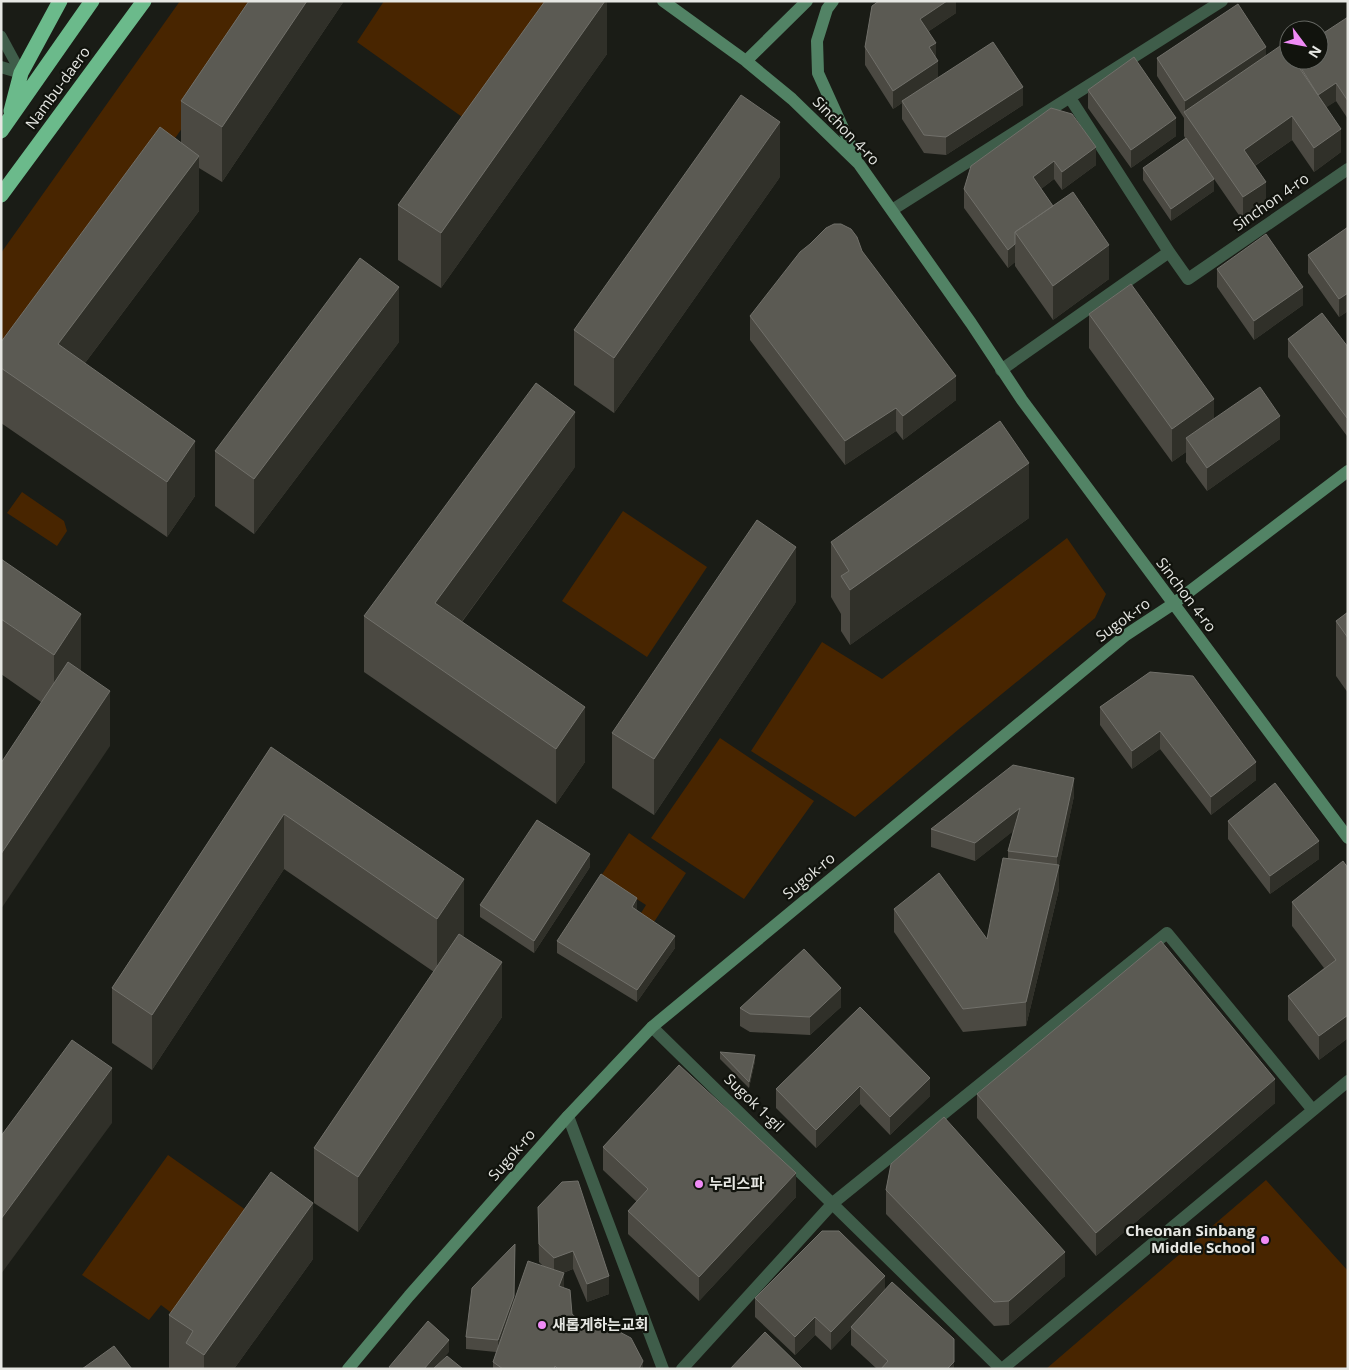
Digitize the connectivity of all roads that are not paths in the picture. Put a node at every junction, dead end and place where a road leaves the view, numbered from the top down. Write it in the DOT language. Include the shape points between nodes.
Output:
graph roads {
  1 [pos="60,1"];
  2 [pos="92,1"];
  3 [pos="144,1"];
  4 [pos="663,1"];
  5 [pos="807,1"];
  6 [pos="833,1"];
  7 [pos="1222,1"];
  8 [pos="1,36"];
  9 [pos="746,61"];
  10 [pos="1,67"];
  11 [pos="21,73"];
  12 [pos="1070,98"];
  13 [pos="4,126"];
  14 [pos="859,164"];
  15 [pos="1346,173"];
  16 [pos="1,195"];
  17 [pos="892,210"];
  18 [pos="1169,252"];
  19 [pos="1001,370"];
  20 [pos="1348,472"];
  21 [pos="1173,604"];
  22 [pos="1348,838"];
  23 [pos="652,1027"];
  24 [pos="1348,1080"];
  25 [pos="1312,1109"];
  26 [pos="568,1116"];
  27 [pos="833,1203"];
  28 [pos="348,1369"];
  29 [pos="663,1369"];
  30 [pos="682,1369"];
  31 [pos="1002,1369"];
  1 -- 11 [label="highway"];
  2 -- 13 [label="highway, Nambu-daero"];
  3 -- 16 [label="highway, Nambu-daero"];
  4 -- 9 [label="street, Sinchon 4-ro"];
  5 -- 9 [label="street"];
  6 -- 14 [label="street" via="827,9 817,41 818,73"];
  7 -- 12 [label="street"];
  8 -- 11 [label="lane"];
  9 -- 14 [label="street, Sinchon 4-ro" via="792,99"];
  10 -- 11 [label="street"];
  11 -- 13 [label="highway"];
  12 -- 17 [label="street"];
  12 -- 18 [label="street"];
  14 -- 17 [label="street, Sinchon 4-ro"];
  15 -- 18 [label="street, Sinchon 4-ro" via="1188,279"];
  17 -- 19 [label="street, Sinchon 4-ro"];
  18 -- 19 [label="street"];
  19 -- 21 [label="street, Sinchon 4-ro"];
  20 -- 21 [label="street, Sugok-ro"];
  21 -- 22 [label="street, Sinchon 4-ro"];
  21 -- 23 [label="street, Sugok-ro" via="1126,635"];
  23 -- 26 [label="street, Sugok-ro"];
  23 -- 27 [label="street, Sugok 1-gil"];
  24 -- 25 [label="street"];
  25 -- 27 [label="street" via="1167,933"];
  25 -- 31 [label="street"];
  26 -- 28 [label="street, Sugok-ro"];
  26 -- 29 [label="street"];
  27 -- 30 [label="street"];
  27 -- 31 [label="street, Sugok 1-gil"];
}
